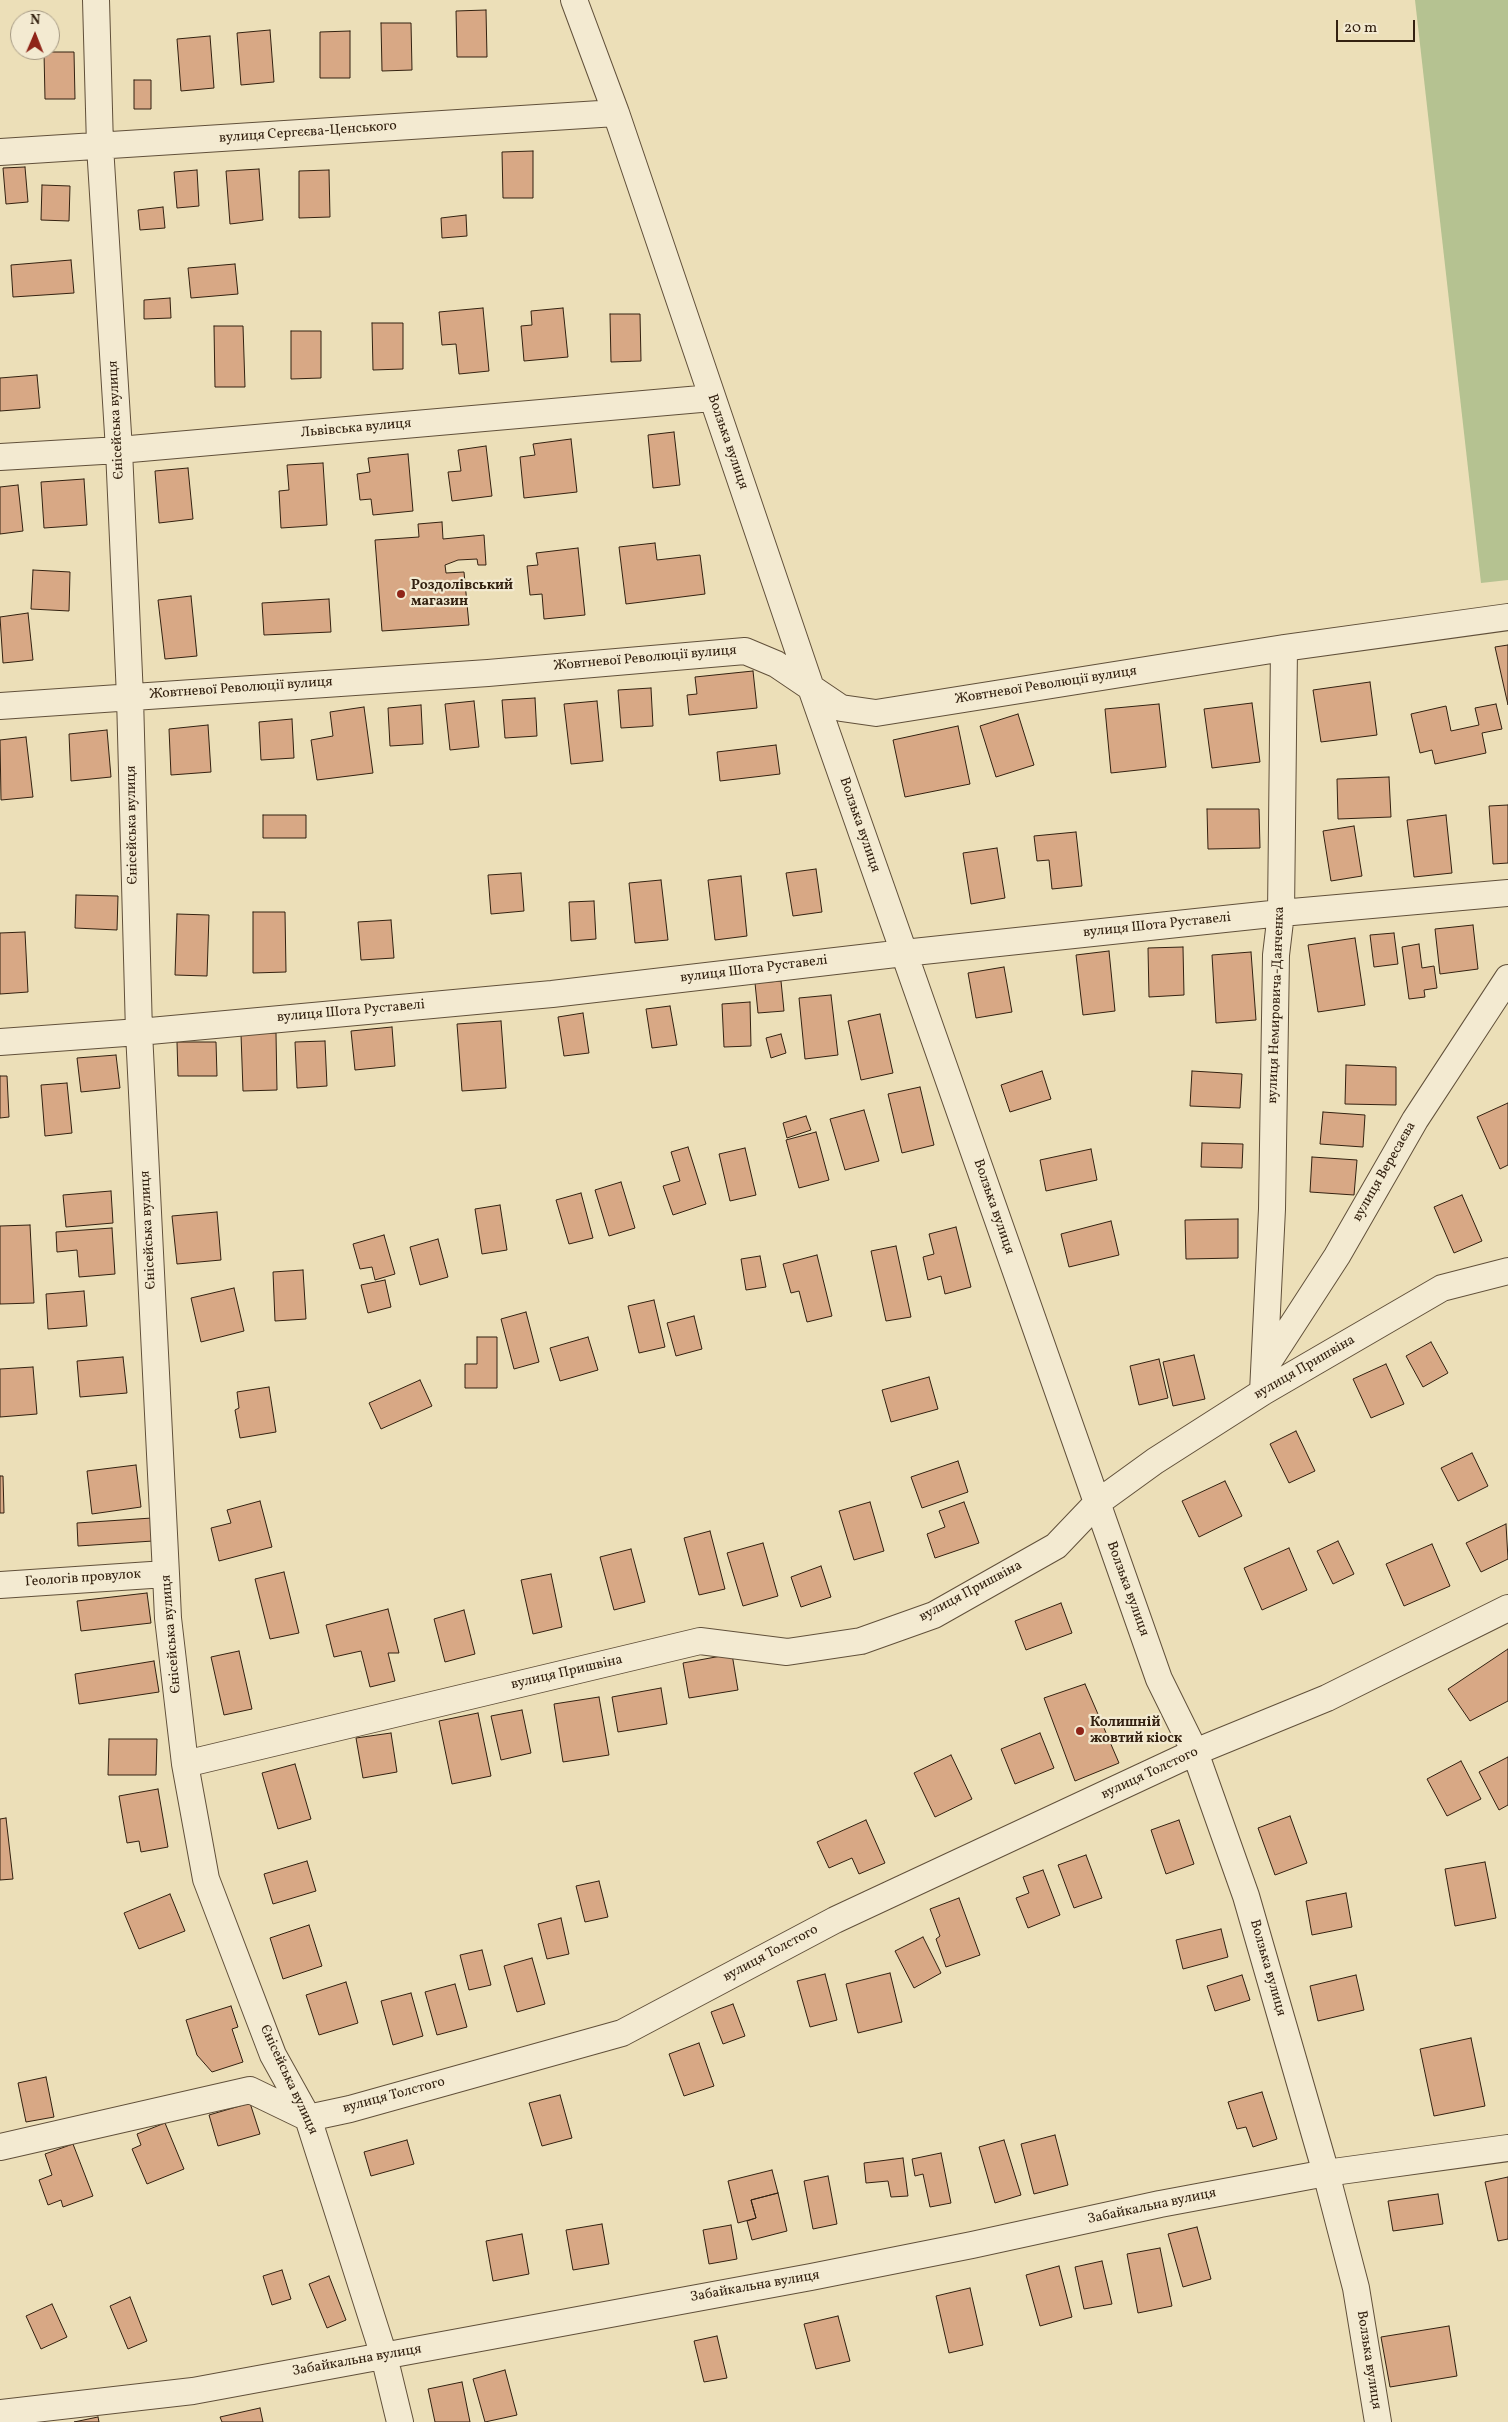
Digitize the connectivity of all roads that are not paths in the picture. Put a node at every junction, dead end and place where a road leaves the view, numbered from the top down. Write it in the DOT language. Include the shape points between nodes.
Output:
graph roads {
  1 [pos="96,0"];
  2 [pos="574,0"];
  3 [pos="616,114"];
  4 [pos="100,146"];
  5 [pos="0,152"];
  6 [pos="712,398"];
  7 [pos="119,450"];
  8 [pos="0,457"];
  9 [pos="1508,617"];
  10 [pos="1284,648"];
  11 [pos="810,685"];
  12 [pos="130,697"];
  13 [pos="0,706"];
  14 [pos="1508,893"];
  15 [pos="1281,912"];
  16 [pos="904,953"];
  17 [pos="1508,978"];
  18 [pos="139,1032"];
  19 [pos="0,1042"];
  20 [pos="1508,1271"];
  21 [pos="1264,1380"];
  22 [pos="1097,1503"];
  23 [pos="166,1574"];
  24 [pos="0,1584"];
  25 [pos="1508,1608"];
  26 [pos="1195,1752"];
  27 [pos="185,1764"];
  28 [pos="308,2118"];
  29 [pos="0,2147"];
  30 [pos="1508,2148"];
  31 [pos="1326,2173"];
  32 [pos="384,2356"];
  33 [pos="0,2413"];
  34 [pos="400,2422"];
  35 [pos="1378,2422"];
  1 -- 4 [label="street, Єнісейська вулиця"];
  2 -- 3 [label="street, Волзька вулиця"];
  3 -- 4 [label="street, вулиця Сергєєва-Ценського"];
  3 -- 6 [label="street, Волзька вулиця"];
  4 -- 5 [label="street, вулиця Сергєєва-Ценського"];
  4 -- 7 [label="street, Єнісейська вулиця"];
  6 -- 7 [label="street, Львівська вулиця"];
  6 -- 11 [label="street, Волзька вулиця"];
  7 -- 8 [label="street, Львівська вулиця"];
  7 -- 12 [label="street, Єнісейська вулиця"];
  9 -- 10 [label="street, Жовтневої Революції вулиця"];
  10 -- 11 [label="street, Жовтневої Революції вулиця" via="876,713 841,708"];
  10 -- 15 [label="street, вулиця Немировича-Данченка"];
  11 -- 12 [label="street, Жовтневої Революції вулиця" via="745,650 488,673"];
  11 -- 16 [label="street, Волзька вулиця"];
  12 -- 13 [label="street, Жовтневої Революції вулиця"];
  12 -- 18 [label="street, Єнісейська вулиця"];
  14 -- 15 [label="street, вулиця Шота Руставелі"];
  15 -- 16 [label="street, вулиця Шота Руставелі"];
  15 -- 21 [label="street, вулиця Немировича-Данченка" via="1276,955 1272,1210"];
  16 -- 18 [label="street, вулиця Шота Руставелі" via="552,994"];
  16 -- 22 [label="street, Волзька вулиця"];
  17 -- 21 [label="street, вулиця Вересаєва" via="1415,1120"];
  18 -- 19 [label="street, вулиця Шота Руставелі"];
  18 -- 23 [label="street, Єнісейська вулиця"];
  20 -- 21 [label="street, вулиця Пришвіна" via="1442,1288"];
  21 -- 22 [label="street, вулиця Пришвіна"];
  22 -- 26 [label="street, Волзька вулиця" via="1160,1679"];
  22 -- 27 [label="street, вулиця Пришвіна" via="1056,1546 934,1615 861,1641 788,1652 700,1641"];
  23 -- 24 [label="street, Геологів провулок"];
  23 -- 27 [label="street, Єнісейська вулиця"];
  25 -- 26 [label="street, вулиця Толстого" via="1327,1698"];
  26 -- 28 [label="street, вулиця Толстого" via="835,1920 622,2033"];
  26 -- 31 [label="street, Волзька вулиця" via="1246,1896"];
  27 -- 28 [label="street, Єнісейська вулиця" via="206,1879 273,2055"];
  28 -- 29 [label="street" via="250,2090"];
  28 -- 32 [label="street, Єнісейська вулиця"];
  30 -- 31 [label="street, Забайкальна вулиця"];
  31 -- 32 [label="street, Забайкальна вулиця" via="811,2277"];
  31 -- 35 [label="street, Волзька вулиця" via="1356,2288"];
  32 -- 33 [label="street, Забайкальна вулиця" via="193,2391"];
  32 -- 34 [label="street, Єнісейська вулиця"];
}
